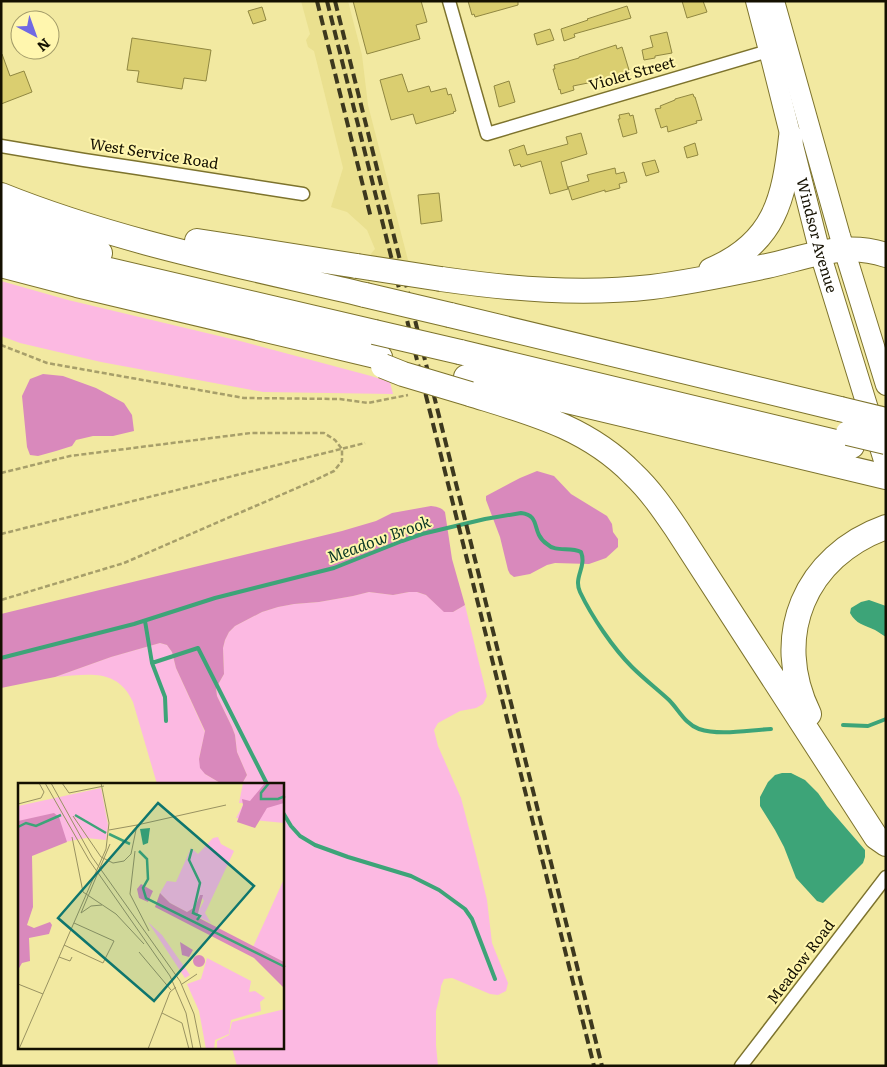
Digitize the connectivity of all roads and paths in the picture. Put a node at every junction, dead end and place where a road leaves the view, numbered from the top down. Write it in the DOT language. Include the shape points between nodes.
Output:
graph roads {
  1 [pos="449,1"];
  2 [pos="766,6"];
  3 [pos="778,48"];
  4 [pos="801,134"];
  5 [pos="1,146"];
  6 [pos="303,194"];
  7 [pos="1,195"];
  8 [pos="1,219"];
  9 [pos="125,237"];
  10 [pos="1,242"];
  11 [pos="844,249"];
  12 [pos="820,253"];
  13 [pos="886,255"];
  14 [pos="1,265"];
  15 [pos="674,283"];
  16 [pos="372,326"];
  17 [pos="1,345"];
  18 [pos="468,385"];
  19 [pos="886,385"];
  20 [pos="410,394"];
  21 [pos="886,420"];
  22 [pos="850,439"];
  23 [pos="886,442"];
  24 [pos="365,443"];
  25 [pos="342,449"];
  26 [pos="886,454"];
  27 [pos="886,467"];
  28 [pos="1,473"];
  29 [pos="886,476"];
  30 [pos="881,528"];
  31 [pos="1,534"];
  32 [pos="1,600"];
  33 [pos="886,833"];
  34 [pos="886,844"];
  35 [pos="886,877"];
  36 [pos="741,1066"];
  1 -- 3 [label="street, Violet Street" via="487,134"];
  2 -- 3 [label="main road, Windsor Avenue"];
  3 -- 4 [label="main road, Windsor Avenue"];
  4 -- 11 [label="main road, Windsor Avenue"];
  4 -- 12 [label="main road, Windsor Avenue"];
  4 -- 15 [label="highway" via="789,158 780,198 761,235 730,261"];
  5 -- 6 [label="street, West Service Road"];
  7 -- 9 [label="highway"];
  8 -- 16 [label="highway" via="136,263"];
  9 -- 15 [label="highway, bridge" via="203,242 513,288 618,290"];
  9 -- 21 [label="highway, bridge"];
  10 -- 16 [label="highway" via="58,258"];
  11 -- 12 [label="highway"];
  11 -- 13 [label="highway"];
  11 -- 19 [label="main road, Windsor Avenue"];
  12 -- 15 [label="highway"];
  12 -- 27 [label="main road, Windsor Avenue"];
  14 -- 18 [label="highway" via="346,349"];
  16 -- 22 [label="highway, bridge"];
  17 -- 20 [label="path" via="46,362 244,398 340,399 368,403"];
  18 -- 29 [label="highway"];
  18 -- 34 [label="highway" via="569,428 608,452 638,479 676,528 876,837"];
  22 -- 23 [label="highway, bridge"];
  22 -- 26 [label="highway"];
  24 -- 25 [label="path"];
  25 -- 28 [label="path" via="324,433 251,433 70,456"];
  25 -- 31 [label="path"];
  25 -- 32 [label="path" via="342,461 334,472 124,563"];
  30 -- 33 [label="highway" via="844,549 818,576 799,612 793,652 797,683 809,715"];
  35 -- 36 [label="street, Meadow Road"];
}
